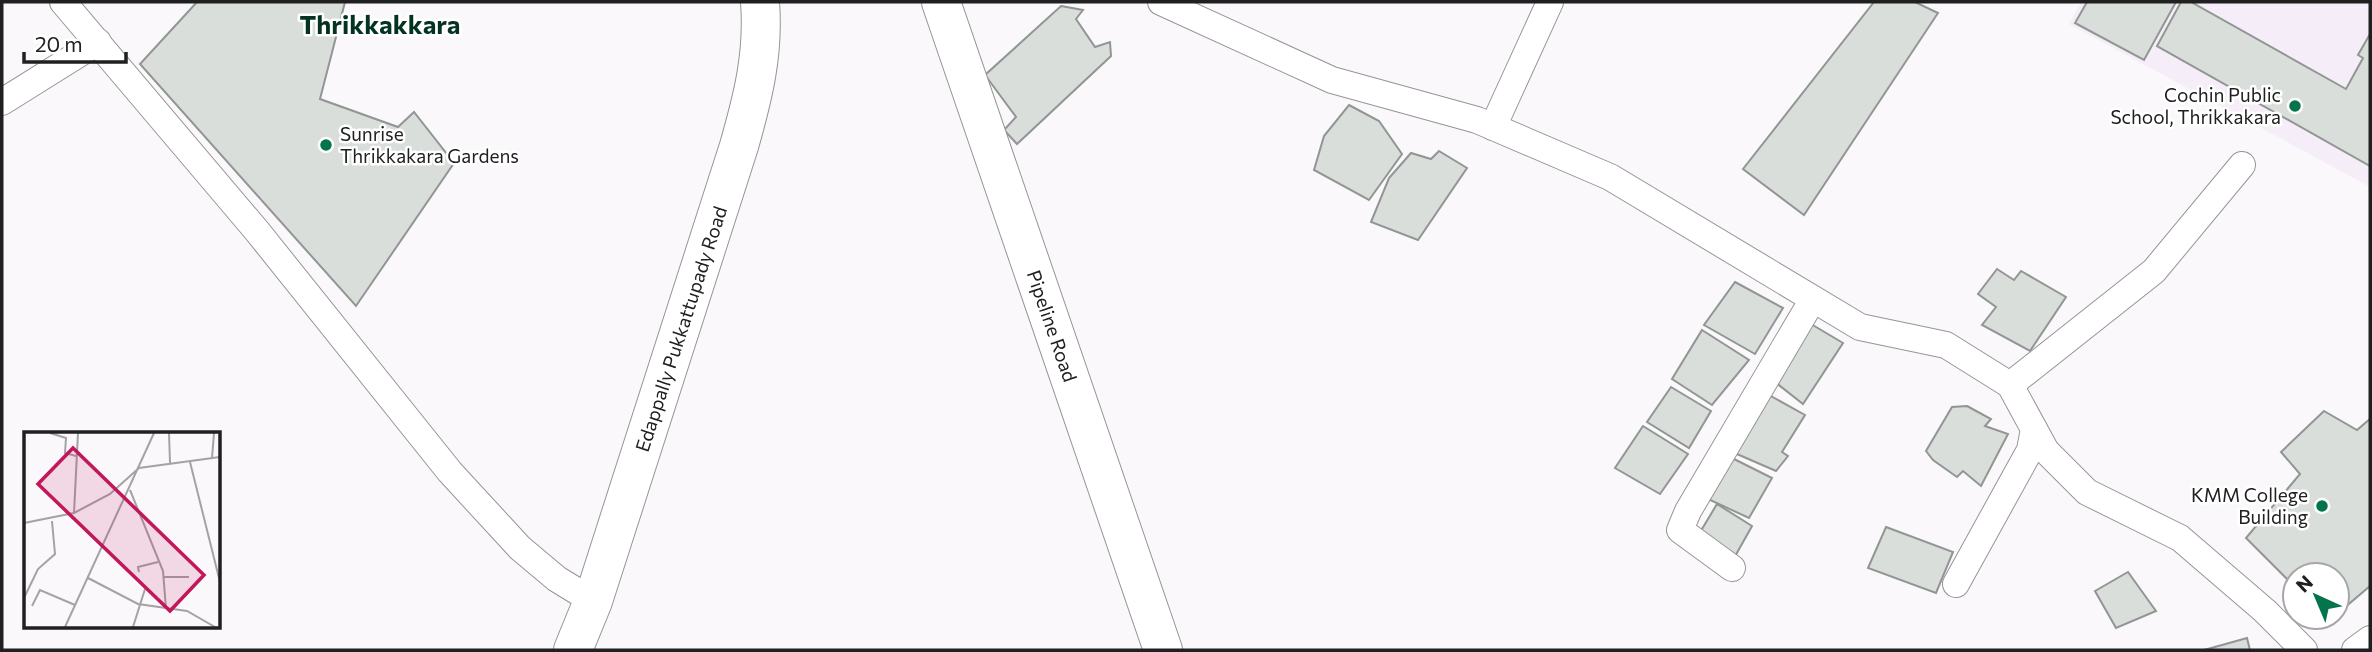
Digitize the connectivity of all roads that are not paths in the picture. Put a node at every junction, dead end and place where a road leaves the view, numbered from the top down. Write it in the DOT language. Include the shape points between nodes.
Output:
graph roads {
  1 [pos="63,2"];
  2 [pos="760,2"];
  3 [pos="941,2"];
  4 [pos="1161,2"];
  5 [pos="1550,2"];
  6 [pos="98,42"];
  7 [pos="2,102"];
  8 [pos="1493,127"];
  9 [pos="2242,165"];
  10 [pos="1813,299"];
  11 [pos="2010,385"];
  12 [pos="2034,429"];
  13 [pos="1732,568"];
  14 [pos="1956,584"];
  15 [pos="593,601"];
  16 [pos="2370,639"];
  17 [pos="573,650"];
  18 [pos="1163,650"];
  19 [pos="2304,650"];
  20 [pos="2355,650"];
  1 -- 6 [label="street"];
  2 -- 15 [label="street, Edappally Pukkattupady Road" via="761,53 743,134"];
  3 -- 18 [label="street, Pipeline Road"];
  4 -- 8 [label="street" via="1332,80"];
  5 -- 8 [label="street"];
  6 -- 7 [label="street"];
  6 -- 15 [label="street" via="450,472 520,548"];
  8 -- 10 [label="street" via="1610,177"];
  9 -- 11 [label="street" via="2154,271"];
  10 -- 11 [label="street" via="1860,327 1946,345"];
  10 -- 13 [label="street" via="1680,530"];
  11 -- 12 [label="street"];
  12 -- 14 [label="street" via="2030,450"];
  12 -- 19 [label="street" via="2046,451 2087,492 2180,538"];
  15 -- 17 [label="street, Edappally Pukkattupady Road"];
  16 -- 20 [label="street"];
}
